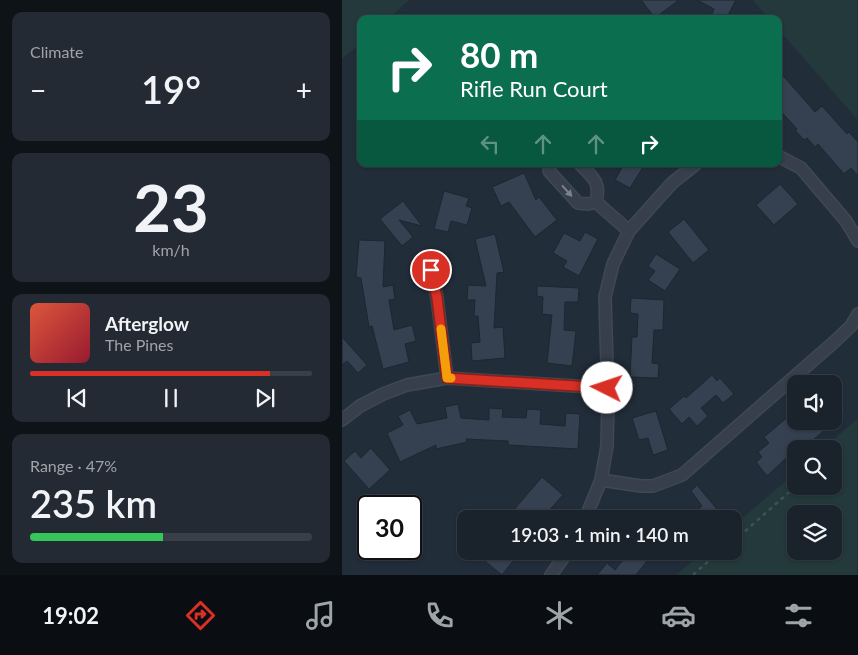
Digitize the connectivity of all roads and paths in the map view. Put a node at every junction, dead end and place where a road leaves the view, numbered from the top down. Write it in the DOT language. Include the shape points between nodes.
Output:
graph roads {
  1 [pos="782,158"];
  2 [pos="550,167"];
  3 [pos="583,167"];
  4 [pos="692,167"];
  5 [pos="596,202"];
  6 [pos="629,231"];
  7 [pos="858,241"];
  8 [pos="431,270"];
  9 [pos="858,314"];
  10 [pos="447,378"];
  11 [pos="607,388"];
  12 [pos="342,420"];
  13 [pos="601,480"];
  14 [pos="787,494"];
  15 [pos="589,510"];
  16 [pos="742,534"];
  17 [pos="562,560"];
  18 [pos="710,560"];
  19 [pos="551,575"];
  20 [pos="693,575"];
  1 -- 7 [label="street" via="801,168 846,220"];
  2 -- 5 [label="street, one-way" via="549,171 578,203"];
  3 -- 5 [label="street" via="596,181"];
  4 -- 6 [label="street" via="672,183"];
  5 -- 6 [label="street"];
  6 -- 11 [label="street" via="613,264 605,297"];
  8 -- 10 [label="street"];
  9 -- 13 [label="street" via="851,326 682,475 653,486"];
  10 -- 11 [label="street"];
  10 -- 12 [label="street" via="407,385 383,394"];
  11 -- 13 [label="street" via="607,446"];
  13 -- 15 [label="street"];
  14 -- 16 [label="path"];
  17 -- 19 [label="street"];
  18 -- 20 [label="path"];
}
